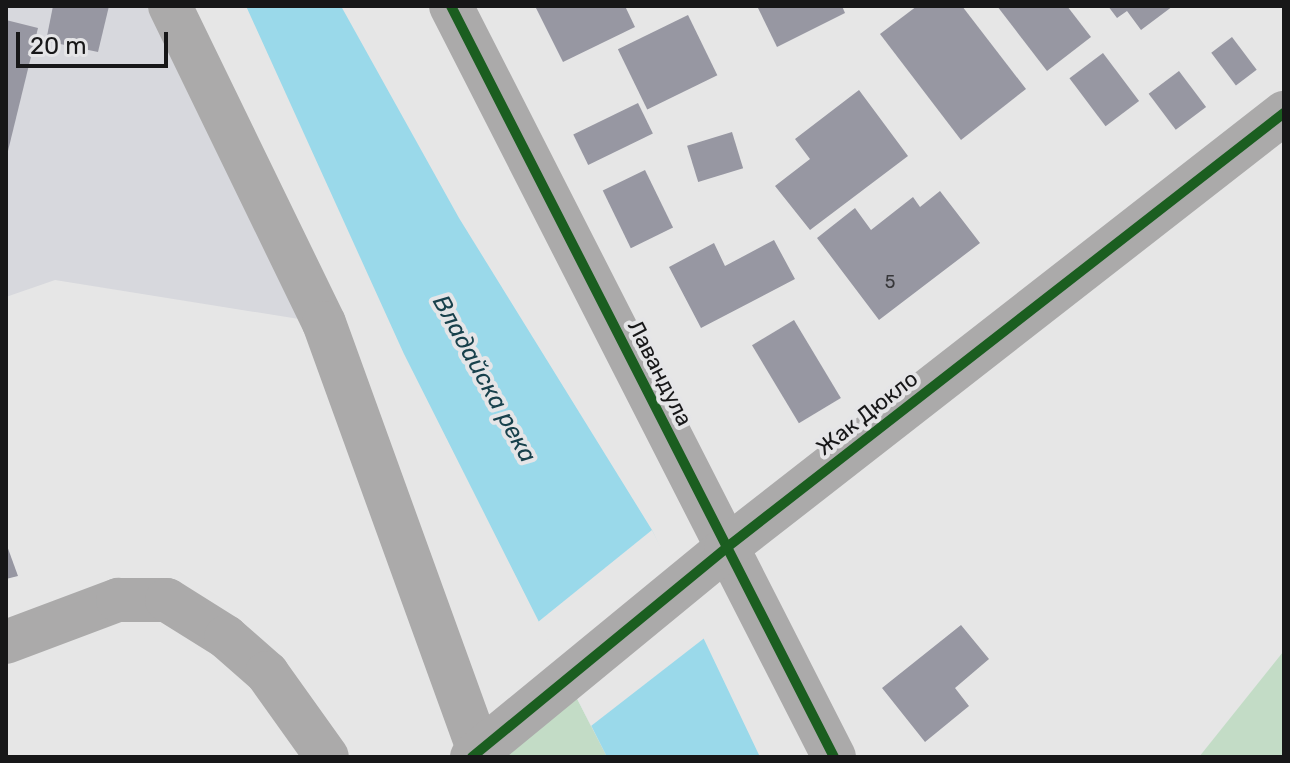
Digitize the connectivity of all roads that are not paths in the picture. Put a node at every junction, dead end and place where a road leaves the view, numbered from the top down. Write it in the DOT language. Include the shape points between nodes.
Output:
graph roads {
  1 [pos="170,6"];
  2 [pos="451,6"];
  3 [pos="1284,113"];
  4 [pos="726,548"];
  5 [pos="6,642"];
  6 [pos="476,755"];
  7 [pos="327,757"];
  8 [pos="834,757"];
  1 -- 6 [label="street" via="324,323"];
  2 -- 4 [label="street, Лавандула"];
  3 -- 4 [label="street, Жак Дюкло"];
  4 -- 6 [label="street, Жак Дюкло"];
  4 -- 8 [label="street, Лавандула"];
  5 -- 7 [label="street" via="118,600 167,600 226,637 267,673"];
}
